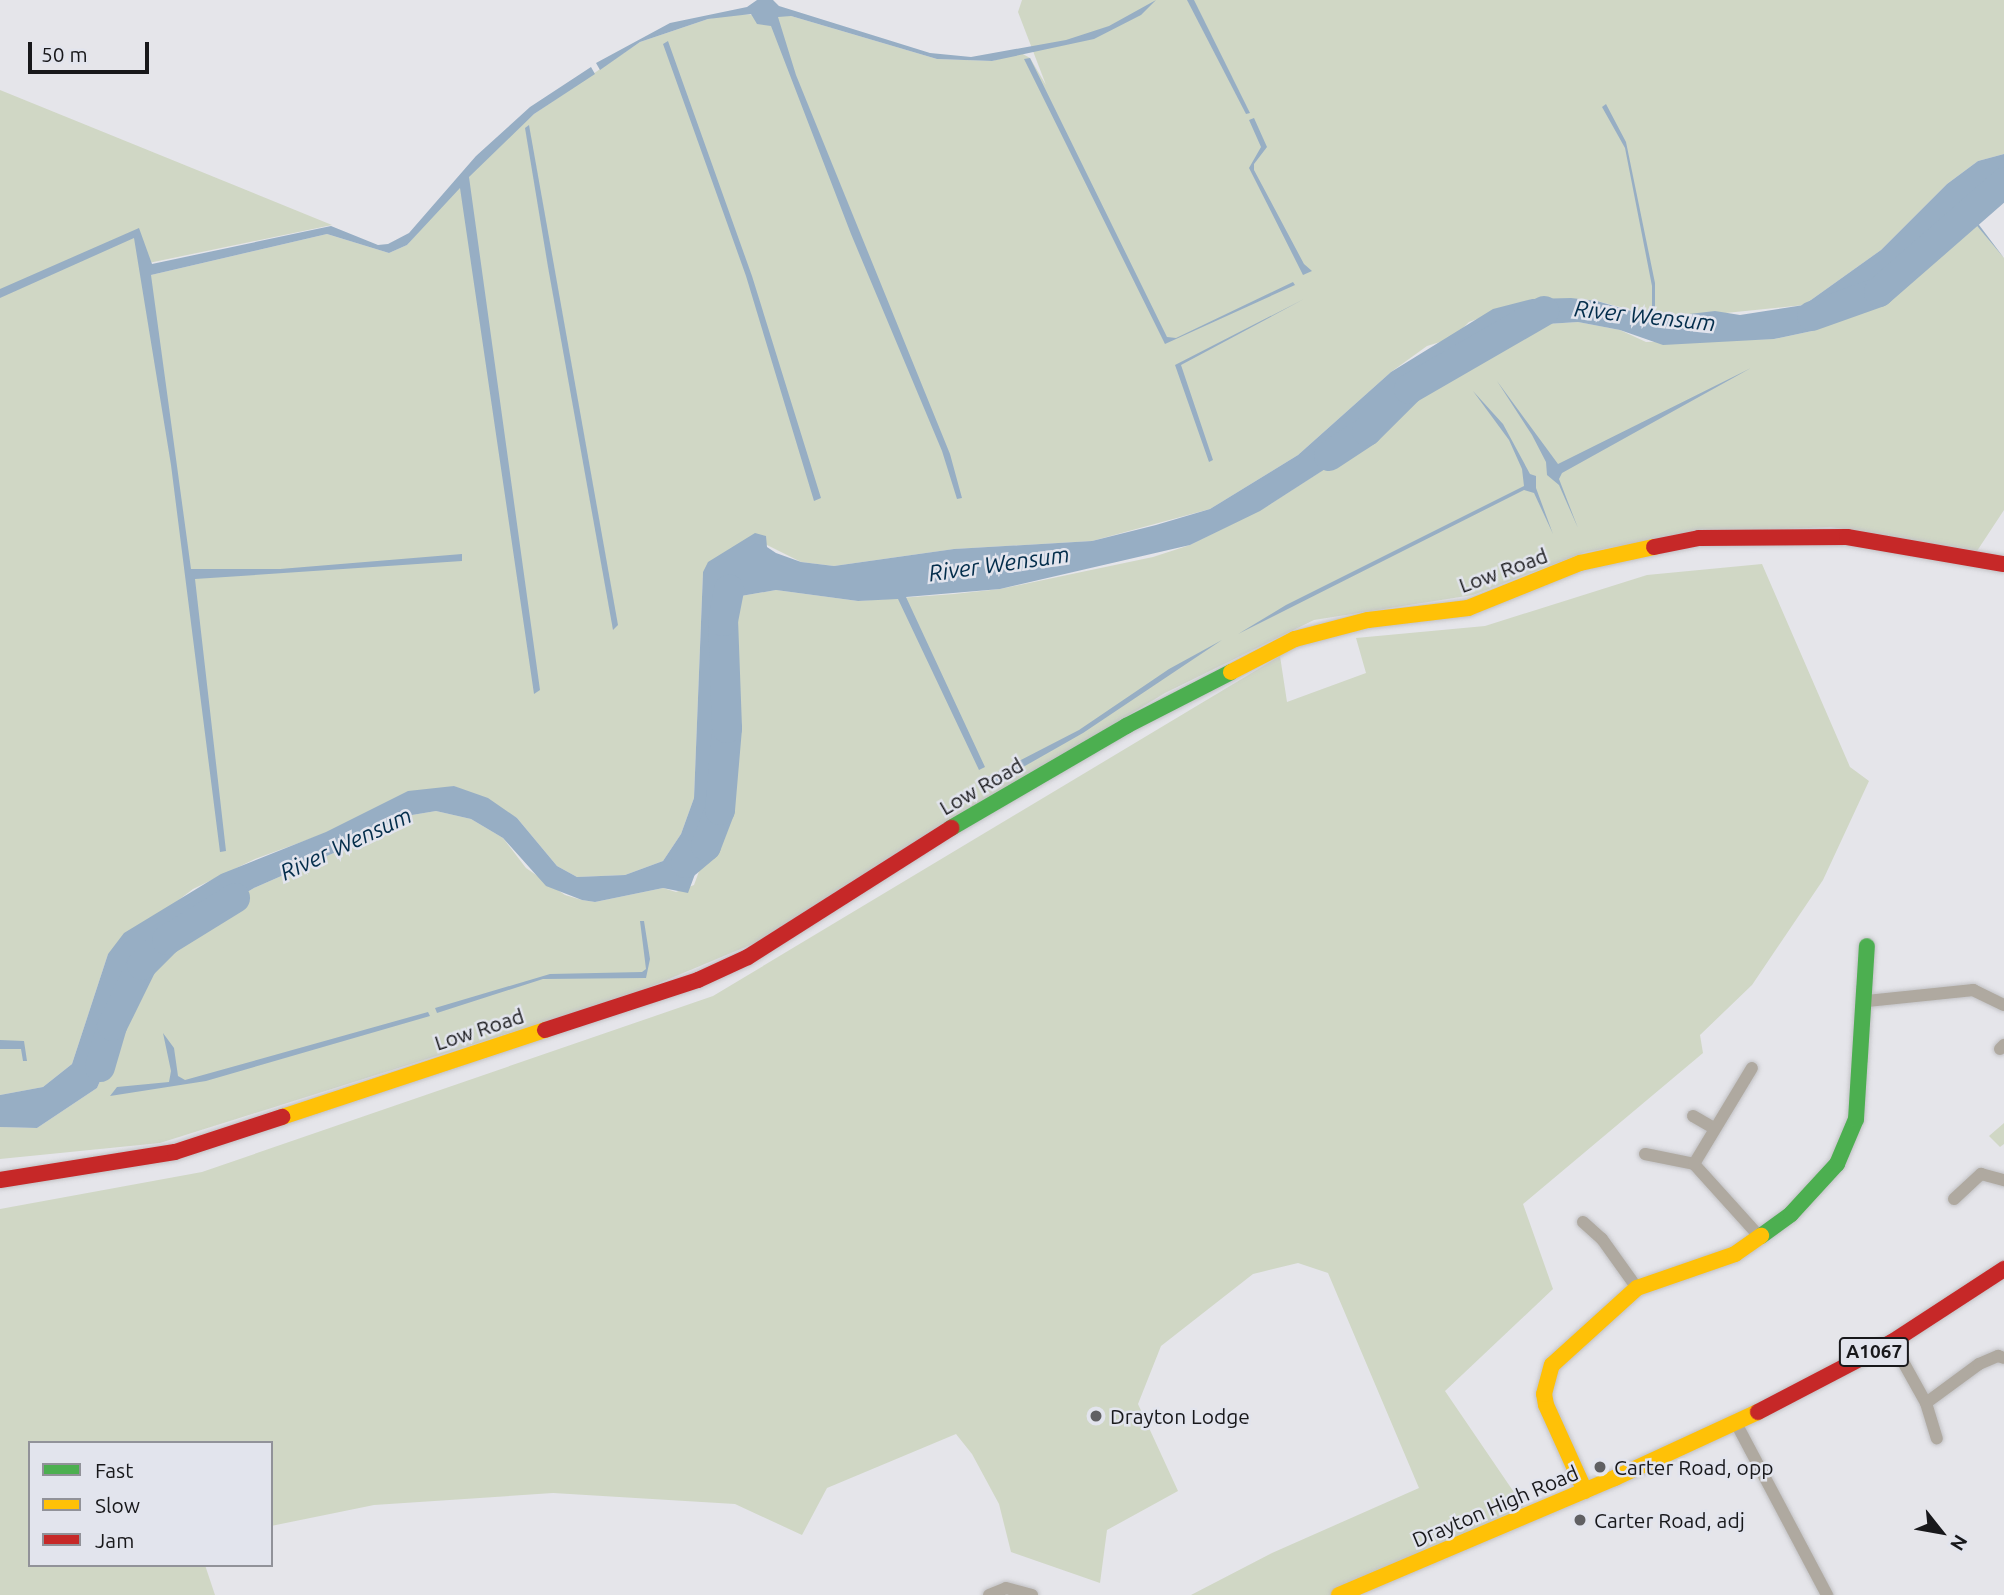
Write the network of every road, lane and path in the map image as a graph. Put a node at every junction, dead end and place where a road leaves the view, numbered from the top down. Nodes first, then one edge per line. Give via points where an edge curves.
1 (2004, 564) edge
2 (1867, 946) dead end
3 (1867, 1001) junction
4 (2004, 1005) edge
5 (1752, 1068) dead end
6 (1693, 1116) dead end
7 (1714, 1128) junction
8 (1646, 1154) dead end
9 (1694, 1164) junction
10 (0, 1180) edge
11 (2004, 1180) edge
12 (1954, 1199) dead end
13 (1583, 1222) dead end
14 (1760, 1237) junction
15 (2004, 1269) edge
16 (1637, 1288) junction
17 (1892, 1342) junction
18 (2004, 1358) edge
19 (1926, 1403) junction
20 (1736, 1423) junction
21 (1937, 1438) dead end
22 (1585, 1491) junction
23 (989, 1595) edge
24 (1032, 1595) edge
25 (1339, 1595) edge
26 (1827, 1595) edge

1 - 10 street, Low Road via 1847,537 1699,538 1580,563 1468,608 1368,620 1295,639 1125,726 953,826 748,957 698,980 176,1152
2 - 3 street
3 - 4 street via 1973,990
3 - 14 street via 1856,1119 1845,1148 1828,1176 1791,1214
5 - 7 street
6 - 7 street
7 - 9 street
8 - 9 street
9 - 14 street
11 - 12 street via 1981,1174
13 - 16 street via 1602,1239
14 - 16 street via 1735,1254
15 - 17 street, Drayton High Road / A1067
16 - 22 street via 1552,1365 1545,1383 1546,1405
17 - 19 street
17 - 20 street, Drayton High Road / A1067
18 - 19 street via 1979,1364
19 - 21 street
20 - 22 street, Drayton High Road / A1067
20 - 26 street
22 - 25 street, Drayton High Road / A1067
23 - 24 street via 1006,1588

